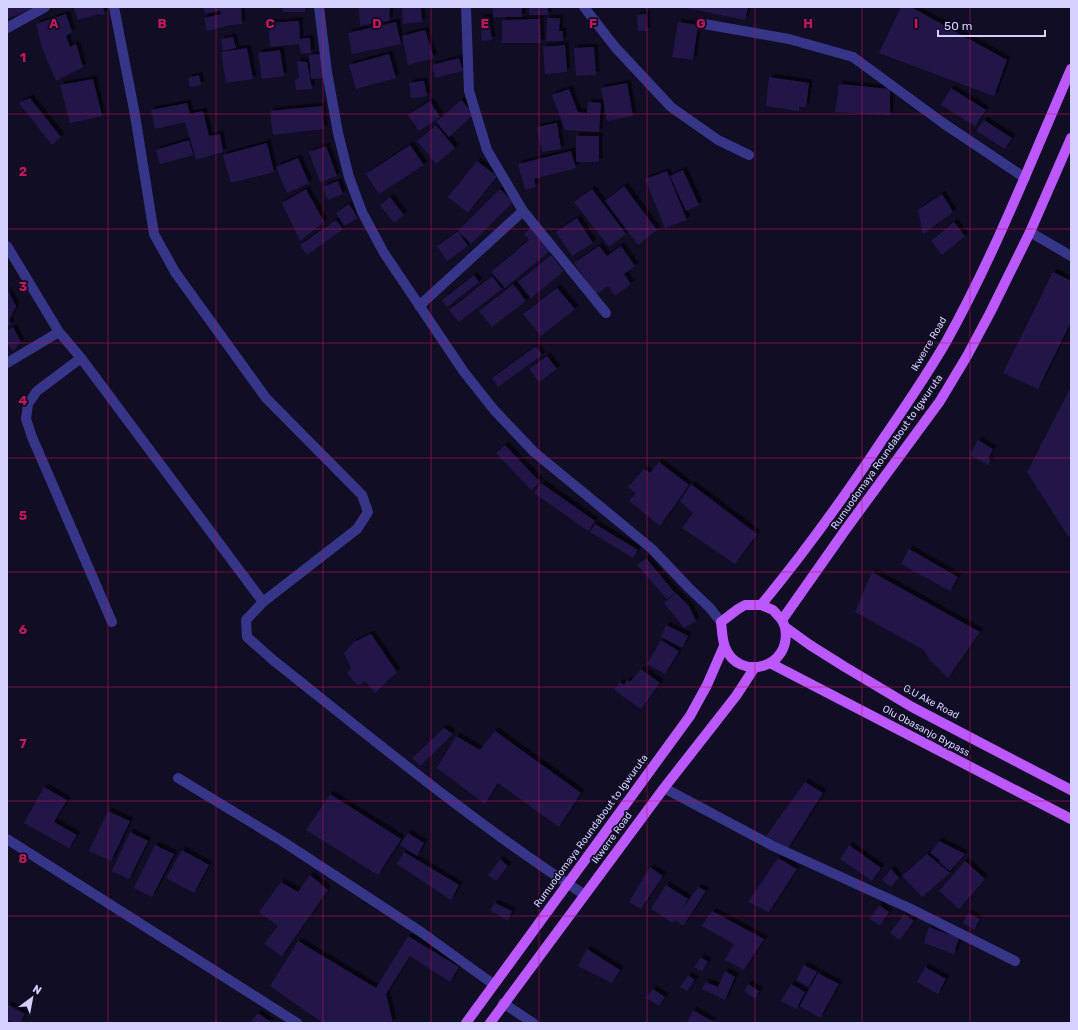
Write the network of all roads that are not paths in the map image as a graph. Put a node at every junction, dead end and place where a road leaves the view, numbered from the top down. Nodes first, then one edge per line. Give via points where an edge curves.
1 (45, 7) edge
2 (114, 7) edge
3 (319, 7) edge
4 (466, 7) edge
5 (584, 7) edge
6 (704, 24) dead end
7 (7, 28) edge
8 (1071, 69) edge
9 (1071, 138) edge
10 (749, 155) dead end
11 (1025, 178) junction
12 (523, 211) junction
13 (1030, 232) junction
14 (7, 246) edge
15 (1071, 256) edge
16 (419, 306) junction
17 (606, 313) dead end
18 (59, 332) junction
19 (81, 358) junction
20 (7, 363) edge
21 (263, 602) junction
22 (761, 605) junction
23 (112, 622) dead end
24 (721, 622) junction
25 (783, 623) junction
26 (724, 646) junction
27 (770, 663) junction
28 (755, 667) junction
29 (178, 778) dead end
30 (664, 788) junction
31 (1071, 790) edge
32 (1071, 819) edge
33 (7, 839) edge
34 (568, 884) junction
35 (585, 894) junction
36 (1015, 961) dead end
37 (493, 984) junction
38 (503, 1003) junction
39 (297, 1023) edge
40 (466, 1023) edge
41 (490, 1023) edge
42 (533, 1023) edge

1 - 7 street
2 - 21 street via 154,234 175,272 266,398 362,495 368,512 357,529
3 - 16 street via 327,72 349,177 362,212 384,253
4 - 12 street via 469,91 487,150
5 - 10 street via 614,47 672,107 718,140
6 - 11 street via 790,39 853,57
8 - 11 main road, Ikwerre Road
9 - 13 main road, Rumuodomaya Roundabout to Igwuruta
11 - 22 main road, Ikwerre Road via 960,317 935,360 850,488
12 - 16 street
12 - 17 street
13 - 15 street
13 - 25 main road, Rumuodomaya Roundabout to Igwuruta via 990,313 940,401 846,529
14 - 18 street
16 - 24 street via 464,372 510,426 546,462 652,549
18 - 19 street
18 - 20 street
19 - 21 street
19 - 23 street via 37,391 28,404 26,419
21 - 34 street via 246,620 247,637 443,796
22 - 24 main road via 745,606
22 - 25 main road via 773,610
24 - 26 main road
25 - 27 main road via 786,641 781,654
25 - 31 main road, G.U Ake Road via 816,649 912,707
26 - 28 main road via 736,662
26 - 34 main road, Rumuodomaya Roundabout to Igwuruta via 690,716
27 - 28 main road
27 - 32 main road, Olu Obasanjo Bypass
28 - 30 main road, Ikwerre Road via 736,696
29 - 37 street via 282,841 421,932
30 - 35 main road, Ikwerre Road
30 - 36 street via 773,846 909,908
33 - 39 street
34 - 35 street
34 - 37 main road, Rumuodomaya Roundabout to Igwuruta
35 - 38 main road, Ikwerre Road
37 - 40 main road, Rumuodomaya Roundabout to Igwuruta
38 - 41 main road, Ikwerre Road
38 - 42 street

